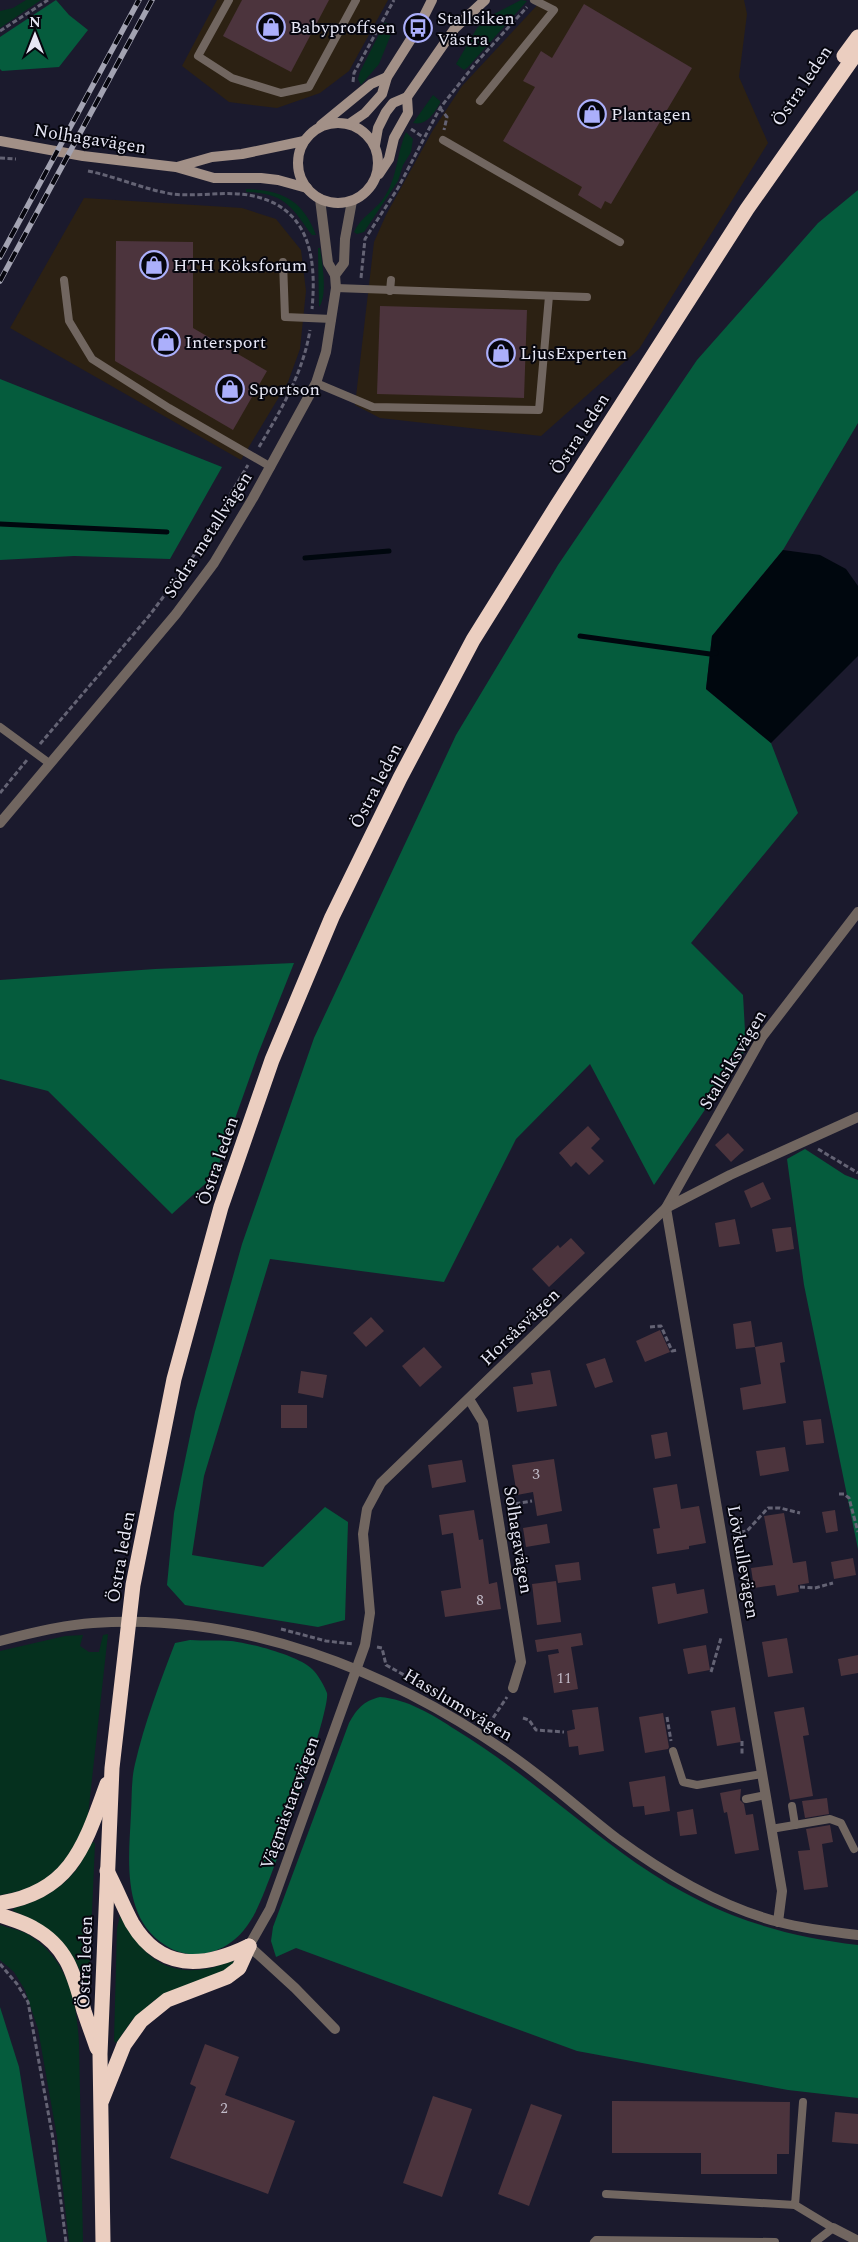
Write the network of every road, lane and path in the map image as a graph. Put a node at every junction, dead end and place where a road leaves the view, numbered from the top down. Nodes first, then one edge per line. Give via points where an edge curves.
1 (48, 0) edge
2 (229, 0) edge
3 (356, 0) edge
4 (394, 0) edge
5 (432, 0) edge
6 (485, 0) edge
7 (533, 0) edge
8 (0, 31) edge
9 (858, 37) edge
10 (858, 51) edge
11 (386, 77) junction
12 (354, 86) dead end
13 (407, 97) junction
14 (480, 101) dead end
15 (440, 108) junction
16 (349, 124) junction
17 (410, 128) dead end
18 (316, 129) junction
19 (423, 137) junction
20 (443, 140) joint
21 (0, 141) edge
22 (304, 141) junction
23 (375, 145) junction
24 (0, 158) edge
25 (23, 160) dead end
26 (176, 167) junction
27 (82, 170) dead end
28 (376, 178) junction
29 (307, 188) junction
30 (320, 199) junction
31 (352, 201) junction
32 (747, 209) junction
33 (620, 242) dead end
34 (283, 262) dead end
35 (336, 275) junction
36 (64, 280) dead end
37 (392, 280) dead end
38 (336, 288) junction
39 (360, 289) junction
40 (390, 290) junction
41 (549, 296) junction
42 (587, 297) dead end
43 (312, 318) junction
44 (332, 318) junction
45 (316, 382) junction
46 (254, 456) junction
47 (271, 467) junction
48 (0, 726) edge
49 (34, 752) junction
50 (49, 763) junction
51 (0, 793) edge
52 (0, 823) edge
53 (858, 912) edge
54 (858, 1117) edge
55 (808, 1140) junction
56 (858, 1173) edge
57 (666, 1208) junction
58 (650, 1327) dead end
59 (691, 1348) junction
60 (469, 1399) junction
61 (839, 1494) dead end
62 (532, 1502) dead end
63 (496, 1507) junction
64 (800, 1513) dead end
65 (858, 1532) edge
66 (722, 1535) junction
67 (833, 1583) dead end
68 (800, 1586) dead end
69 (721, 1638) dead end
70 (0, 1641) edge
71 (378, 1647) dead end
72 (356, 1668) junction
73 (711, 1672) dead end
74 (413, 1680) dead end
75 (513, 1688) joint
76 (667, 1717) dead end
77 (523, 1718) dead end
78 (481, 1719) dead end
79 (489, 1724) junction
80 (496, 1730) dead end
81 (564, 1732) dead end
82 (673, 1750) joint
83 (112, 1768) junction
84 (762, 1774) junction
85 (766, 1795) junction
86 (746, 1799) dead end
87 (792, 1806) dead end
88 (795, 1825) junction
89 (771, 1829) junction
90 (854, 1849) dead end
91 (106, 1869) junction
92 (0, 1903) edge
93 (0, 1915) edge
94 (778, 1922) junction
95 (858, 1935) edge
96 (249, 1946) junction
97 (0, 1964) edge
98 (335, 2029) dead end
99 (100, 2054) junction
100 (803, 2102) dead end
101 (100, 2106) junction
102 (606, 2194) dead end
103 (795, 2206) junction
104 (833, 2228) junction
105 (858, 2241) edge
106 (66, 2242) edge
107 (103, 2242) edge
108 (594, 2242) edge
109 (775, 2242) edge
110 (815, 2242) edge

1 - 8 path
2 - 3 lane via 198,56 232,78 281,93 309,87
4 - 12 path via 354,73
5 - 11 street
6 - 13 street via 455,28
7 - 14 lane via 554,10
7 - 15 path
9 - 32 highway, Östra leden via 775,159
10 - 32 highway, Östra leden
11 - 16 street via 382,94 365,113
11 - 18 street via 371,84
13 - 23 street via 393,103 386,112 378,128
13 - 28 street via 408,113
15 - 19 path
15 - 20 path via 447,117
16 - 18 street via 327,124
16 - 23 street via 368,136
17 - 19 path
18 - 22 street
19 - 39 path via 398,188 365,239
20 - 33 lane
21 - 26 street, Nolhagavägen via 83,156
22 - 26 street, Nolhagavägen via 212,157
22 - 29 street via 298,165 300,177
23 - 28 street via 378,156
24 - 25 path
26 - 29 street, Nolhagavägen via 214,178 261,178
27 - 43 path via 173,194 247,195 272,201 291,214 308,241 313,265
28 - 31 street via 370,188
29 - 30 street
30 - 31 street via 330,203
30 - 35 street, Södra metallvägen via 328,263
31 - 35 street, Södra metallvägen via 344,263
32 - 83 highway, Östra leden via 473,640 332,917 272,1060 221,1207 174,1379 133,1585
34 - 43 lane via 285,317
35 - 38 street, Södra metallvägen
36 - 46 lane via 69,321 92,359
37 - 40 lane
38 - 39 lane
38 - 44 street, Södra metallvägen
39 - 40 lane
40 - 41 lane
41 - 42 lane
41 - 45 lane via 539,410 373,407
43 - 44 lane
43 - 46 path via 298,374
44 - 45 street, Södra metallvägen
45 - 47 street, Södra metallvägen
46 - 47 lane
46 - 49 path via 191,560 149,616
47 - 50 street, Södra metallvägen via 214,563 176,614
48 - 49 lane
49 - 50 lane
49 - 51 path
50 - 52 street, Södra metallvägen
53 - 57 street, Stallsiksvägen via 762,1037
54 - 55 street, Horsåsvägen
55 - 56 path via 826,1155
55 - 57 street, Horsåsvägen
57 - 59 street, Lövkullevägen
57 - 60 street, Horsåsvägen
58 - 59 path via 661,1326 672,1351
59 - 66 street, Lövkullevägen
60 - 63 street, Solhagavägen via 483,1422
60 - 72 street, Horsåsvägen via 381,1483 367,1509 363,1534 370,1613
61 - 65 path via 849,1498
62 - 63 path
63 - 75 street, Solhagavägen via 522,1662
64 - 66 path via 768,1508 747,1531
66 - 84 street, Lövkullevägen
67 - 68 path via 815,1588
69 - 73 path
70 - 72 street, Hasslumsvägen via 92,1623 174,1624 273,1640
71 - 74 path via 382,1648 386,1665
72 - 94 street, Hasslumsvägen via 397,1687 509,1754 652,1863 733,1907
72 - 96 street, Vägmästarevägen via 270,1909
75 - 79 path
76 - 82 path
77 - 81 path via 529,1720 536,1730
78 - 79 path
79 - 80 path
82 - 84 lane via 683,1782 696,1785
83 - 91 highway, Östra leden
83 - 92 highway via 76,1858 56,1881 38,1893
84 - 85 street, Lövkullevägen
85 - 86 lane
85 - 89 street, Lövkullevägen
87 - 88 lane
88 - 89 lane
88 - 90 lane via 830,1819 841,1823
89 - 94 street, Lövkullevägen via 782,1891
91 - 96 highway via 132,1922 160,1953 193,1963 212,1961
91 - 99 highway, Östra leden
93 - 99 highway via 31,1926 64,1955 78,1985
94 - 95 street, Hasslumsvägen
96 - 98 street
96 - 101 highway via 239,1968 227,1977 167,2000 141,2021 124,2045
97 - 106 path via 28,2002 53,2139
99 - 101 highway, Östra leden
100 - 103 lane
101 - 107 highway, Östra leden
102 - 103 lane
103 - 104 lane
104 - 105 street
104 - 110 lane
108 - 109 lane

